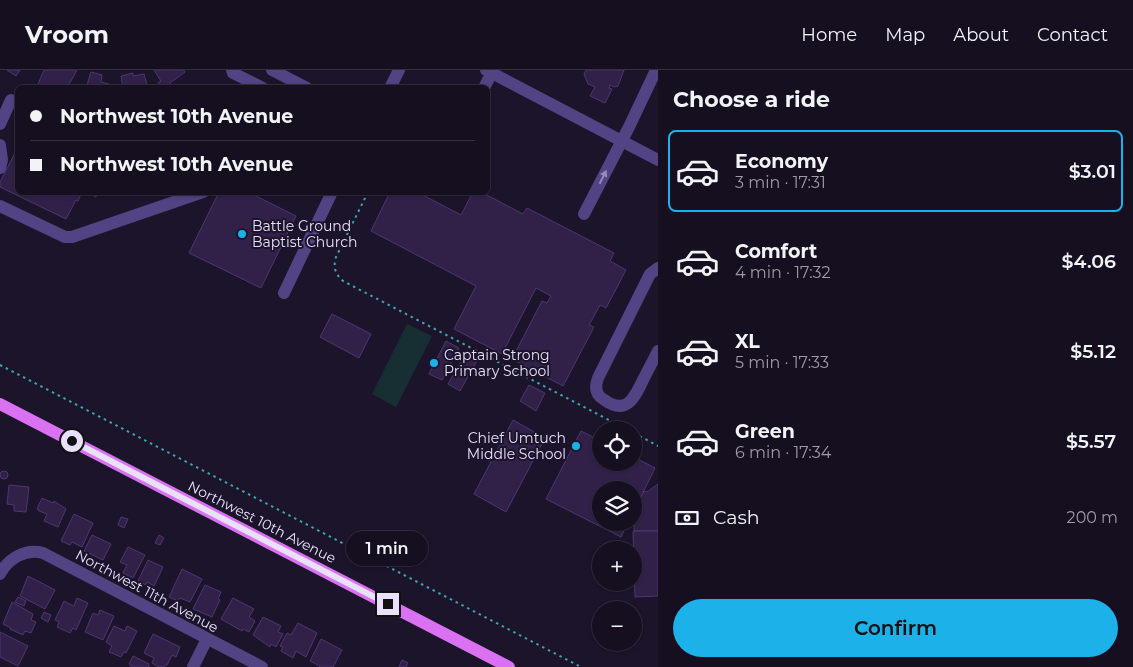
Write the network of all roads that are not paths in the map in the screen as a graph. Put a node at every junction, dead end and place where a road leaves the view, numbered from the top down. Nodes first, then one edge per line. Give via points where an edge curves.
1 (232, 70) edge
2 (272, 70) edge
3 (399, 70) edge
4 (656, 70) edge
5 (490, 71) edge
6 (258, 85) edge
7 (300, 85) edge
8 (392, 85) edge
9 (485, 85) edge
10 (11, 100) dead end
11 (0, 124) edge
12 (622, 141) junction
13 (0, 145) edge
14 (658, 160) edge
15 (0, 168) edge
16 (174, 195) edge
17 (195, 195) edge
18 (331, 195) edge
19 (170, 204) junction
20 (0, 206) edge
21 (584, 214) dead end
22 (658, 268) edge
23 (284, 293) dead end
24 (658, 351) edge
25 (0, 404) edge
26 (0, 574) edge
27 (207, 639) junction
28 (193, 667) edge
29 (262, 667) edge
30 (509, 667) edge

1 - 6 street
2 - 7 street
3 - 8 street
4 - 12 street
5 - 9 street
5 - 12 street
10 - 11 street
12 - 14 street
21 -> 12 street
13 - 15 street
16 - 19 street
17 - 19 street
18 - 23 street
19 - 20 street via 72,237 65,237
22 - 24 street via 650,274 598,378 597,392 601,398 621,406 633,400
25 - 30 main road, Northwest 10th Avenue
26 - 27 street, Northwest 11th Avenue via 6,564 17,556 33,551 43,553
27 - 28 street
27 - 29 street, Northwest 11th Avenue

